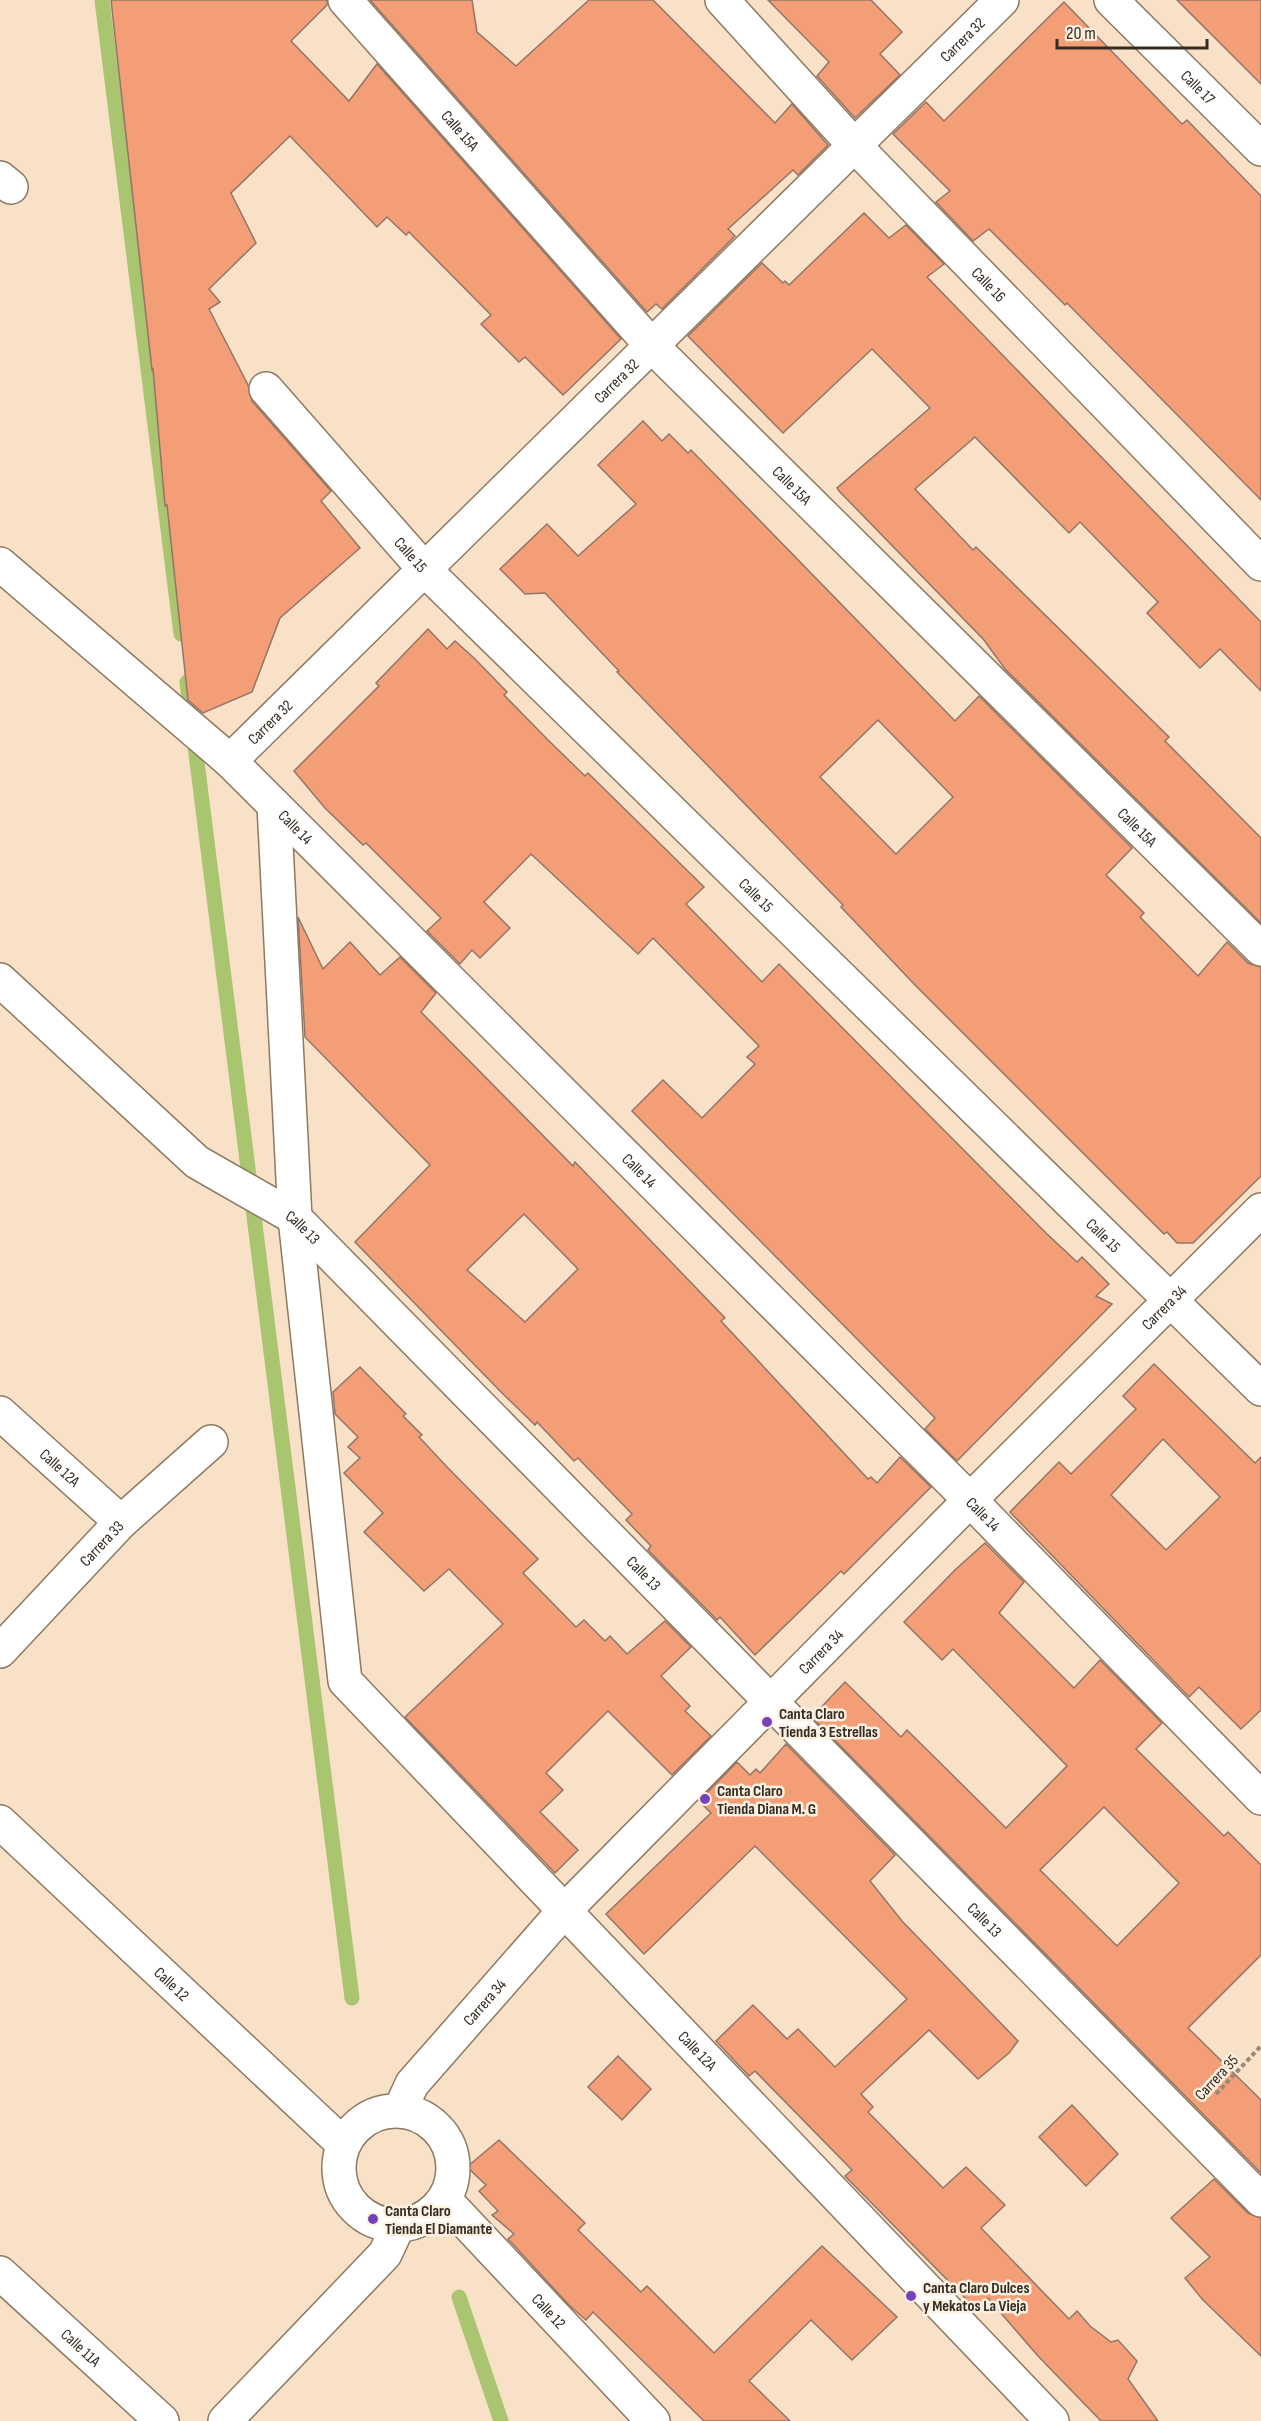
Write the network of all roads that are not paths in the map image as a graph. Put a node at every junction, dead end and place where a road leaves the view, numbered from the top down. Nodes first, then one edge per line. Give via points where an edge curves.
1 (345, 0) edge
2 (722, 0) edge
3 (1002, 0) edge
4 (1111, 0) edge
5 (854, 145) junction
6 (1261, 149) edge
7 (652, 346) junction
8 (266, 389) dead end
9 (0, 564) edge
10 (1261, 564) edge
11 (425, 570) junction
12 (220, 753) junction
13 (273, 805) junction
14 (1261, 950) edge
15 (0, 980) edge
16 (1261, 1210) edge
17 (285, 1212) junction
18 (1171, 1301) junction
19 (1261, 1389) edge
20 (0, 1413) edge
21 (211, 1442) dead end
22 (970, 1500) junction
23 (121, 1522) junction
24 (0, 1650) edge
25 (770, 1703) junction
26 (1261, 1798) edge
27 (0, 1822) edge
28 (563, 1912) junction
29 (400, 2110) junction
30 (343, 2144) junction
31 (445, 2200) junction
32 (1261, 2200) edge
33 (398, 2226) junction
34 (0, 2273) edge
35 (162, 2421) edge
36 (225, 2421) edge
37 (653, 2421) edge
38 (1052, 2421) edge

1 - 7 street, Calle 15A
2 - 5 street, Calle 16
3 - 5 street, Carrera 32
4 - 6 street, Calle 17
5 - 7 street, Carrera 32
5 - 10 street, Calle 16
7 - 11 street, Carrera 32
7 - 14 street, Calle 15A
8 - 11 street, Calle 15
9 - 12 street, Calle 14
11 - 12 street, Carrera 32
11 - 18 street, Calle 15
12 - 13 street, Calle 14
13 - 17 street
13 - 22 street, Calle 14
15 - 17 street, Calle 13 via 197,1162
16 - 18 street, Carrera 34
17 - 25 street, Calle 13
17 - 28 street, Calle 12A via 345,1681
18 - 19 street, Calle 15
18 - 22 street, Carrera 34
20 - 23 street, Calle 12A
21 - 23 street, Carrera 33
22 - 25 street, Carrera 34
22 - 26 street, Calle 14
23 - 24 street, Carrera 33
25 - 28 street, Carrera 34
25 - 32 street, Calle 13
27 - 30 street, Calle 12
28 - 29 street, Carrera 34 via 412,2084
28 - 38 street, Calle 12A
29 - 30 street via 365,2118
29 - 31 street via 428,2120 448,2142 454,2172
30 - 33 street via 338,2173 348,2200 370,2220
31 - 33 street via 422,2220
31 - 37 street, Calle 12
33 - 36 street via 385,2254
34 - 35 street, Calle 11A

